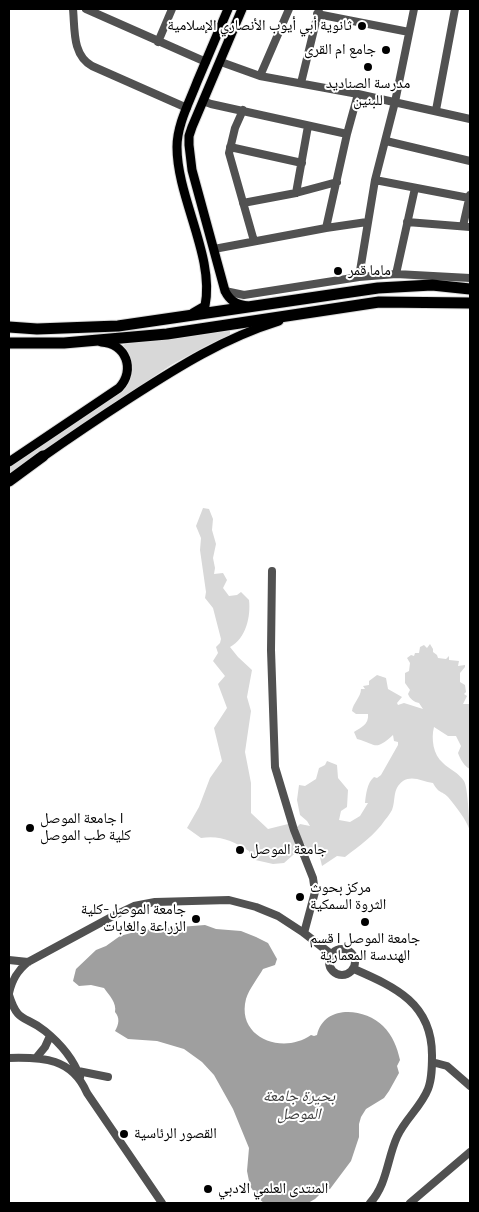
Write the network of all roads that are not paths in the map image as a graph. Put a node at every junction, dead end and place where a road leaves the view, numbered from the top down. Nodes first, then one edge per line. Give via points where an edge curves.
1 (73, 9) edge
2 (86, 9) edge
3 (172, 9) edge
4 (228, 9) edge
5 (242, 9) edge
6 (289, 9) edge
7 (414, 9) edge
8 (455, 9) edge
9 (318, 11) edge
10 (409, 32) junction
11 (158, 42) junction
12 (206, 62) junction
13 (221, 62) junction
14 (260, 76) junction
15 (301, 83) junction
16 (358, 94) junction
17 (203, 101) junction
18 (395, 102) junction
19 (186, 108) junction
20 (243, 110) junction
21 (436, 110) junction
22 (470, 119) edge
23 (308, 126) junction
24 (347, 134) junction
25 (386, 141) junction
26 (230, 147) junction
27 (177, 154) junction
28 (189, 154) junction
29 (470, 161) edge
30 (302, 163) junction
31 (376, 180) junction
32 (337, 182) junction
33 (415, 188) junction
34 (296, 193) junction
35 (470, 196) edge
36 (243, 204) junction
37 (367, 222) junction
38 (408, 222) junction
39 (467, 226) edge
40 (326, 228) junction
41 (254, 241) junction
42 (214, 249) junction
43 (396, 274) junction
44 (359, 277) junction
45 (470, 278) edge
46 (378, 288) junction
47 (470, 289) edge
48 (225, 291) junction
49 (275, 291) junction
50 (379, 302) junction
51 (470, 303) edge
52 (277, 304) junction
53 (252, 307) junction
54 (306, 314) junction
55 (187, 316) junction
56 (9, 327) edge
57 (88, 342) junction
58 (9, 343) edge
59 (13, 455) edge
60 (43, 456) joint
61 (9, 462) edge
62 (9, 481) edge
63 (272, 572) dead end
64 (304, 933) junction
65 (331, 954) junction
66 (9, 960) edge
67 (28, 962) junction
68 (354, 969) junction
69 (9, 994) edge
70 (50, 1036) junction
71 (9, 1058) edge
72 (36, 1058) junction
73 (432, 1062) junction
74 (80, 1076) junction
75 (108, 1077) dead end
76 (470, 1086) edge
77 (470, 1152) edge
78 (162, 1203) edge
79 (370, 1203) edge
80 (410, 1203) edge

1 - 19 street via 78,49 84,61
2 - 11 street
3 - 11 street
4 - 12 main road
5 - 13 main road
6 - 14 street
7 - 10 street
8 - 21 street
9 - 10 street
9 - 15 street
10 - 18 street
11 - 12 street
12 - 19 main road
13 - 14 street
13 - 17 main road
14 - 15 street
15 - 16 street
16 - 18 street
16 - 24 street
17 - 20 street
17 - 28 main road via 189,136
18 - 21 street
18 - 25 street
19 - 27 main road via 177,136
20 - 23 street
20 - 26 street
21 - 22 street
23 - 24 street
23 - 30 street
24 - 32 street
25 - 29 street
25 - 31 street
26 - 30 street
26 - 36 street
27 - 28 main road
27 - 55 main road via 205,267 207,296 205,306
28 - 42 main road
30 - 34 street
31 - 33 street
31 - 37 street
32 - 34 street
32 - 40 street
33 - 35 street
33 - 38 street
34 - 36 street
35 - 39 street
36 - 41 street
37 - 40 street
37 - 44 street
38 - 39 street
38 - 43 street
40 - 41 street
41 - 42 street
42 - 48 main road
43 - 44 street
43 - 45 street
44 - 49 street
46 - 47 highway via 432,285
46 - 50 highway
46 - 52 highway
48 - 49 street via 244,295
48 - 53 main road via 237,304
49 - 52 highway
50 - 51 highway
50 - 54 highway
52 - 53 highway
53 - 55 highway
54 - 57 highway
54 - 60 main road via 209,349
55 - 56 highway via 109,326
57 - 58 highway
57 - 59 main road via 106,342 121,351 128,363 124,383
59 - 61 main road
60 - 62 highway
63 - 64 street via 275,767 315,892
64 - 65 street
64 - 67 street via 278,916 229,900 155,902 134,906
65 - 68 street via 343,948 352,952 356,960
65 - 68 street via 329,962 334,973 343,975
66 - 67 street
67 - 69 street via 12,980
68 - 73 street via 400,991 413,1003 426,1024
69 - 70 street via 18,1015
70 - 72 street
70 - 74 street via 74,1060
71 - 72 street
72 - 74 street via 57,1062
73 - 76 street via 447,1066
73 - 79 street via 428,1088 396,1138 388,1171
74 - 75 street
74 - 78 street via 87,1093
77 - 80 street

